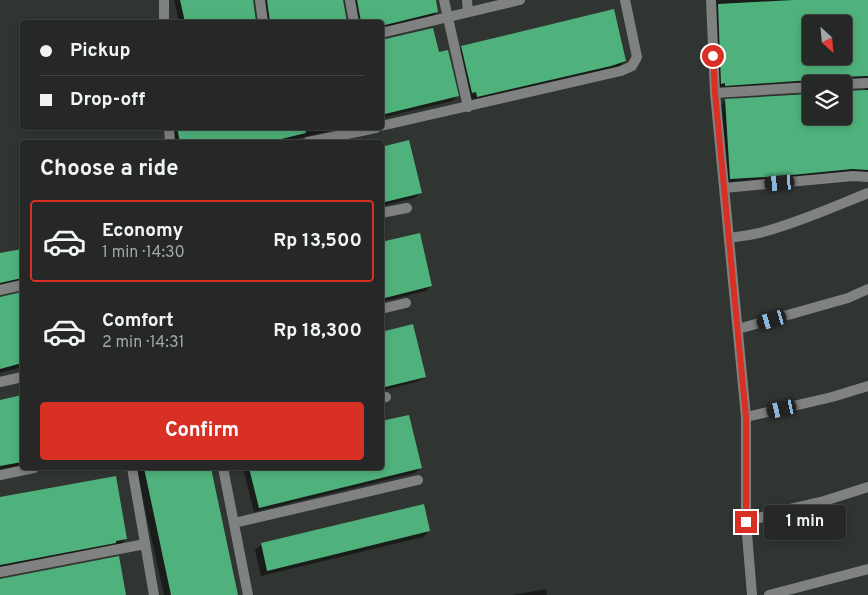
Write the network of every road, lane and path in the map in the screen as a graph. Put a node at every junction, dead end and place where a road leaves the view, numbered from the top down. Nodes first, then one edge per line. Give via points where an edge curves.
1 (164, 0) edge
2 (260, 0) edge
3 (350, 0) edge
4 (444, 0) edge
5 (467, 0) edge
6 (520, 0) edge
7 (625, 0) edge
8 (711, 0) edge
9 (468, 12) junction
10 (448, 18) junction
11 (164, 20) edge
12 (264, 20) edge
13 (354, 20) edge
14 (384, 32) edge
15 (868, 83) edge
16 (852, 84) edge
17 (802, 87) edge
18 (715, 93) junction
19 (468, 107) junction
20 (384, 125) edge
21 (366, 130) edge
22 (318, 140) edge
23 (868, 177) edge
24 (724, 188) junction
25 (868, 193) edge
26 (407, 208) dead end
27 (384, 212) edge
28 (729, 238) junction
29 (20, 285) edge
30 (868, 288) edge
31 (0, 290) edge
32 (406, 304) dead end
33 (384, 308) edge
34 (738, 329) junction
35 (20, 377) edge
36 (0, 382) edge
37 (868, 386) edge
38 (746, 418) junction
39 (24, 470) edge
40 (132, 470) edge
41 (223, 470) edge
42 (0, 475) edge
43 (418, 480) dead end
44 (868, 487) edge
45 (746, 522) junction
46 (234, 523) junction
47 (146, 544) junction
48 (868, 568) edge
49 (0, 572) edge
50 (154, 595) edge
51 (248, 595) edge
52 (752, 595) edge
53 (770, 595) edge

1 - 11 street
2 - 12 street
3 - 13 street
4 - 10 street
5 - 9 street
6 - 9 street
7 - 19 street via 637,57 632,66
8 - 18 street
9 - 10 street
10 - 14 street
10 - 19 street
15 - 16 street
17 - 18 street
18 - 24 street
19 - 20 street
21 - 22 street
23 - 24 street
24 - 28 street
25 - 28 street via 785,226
26 - 27 street
28 - 34 street
29 - 31 street
30 - 34 street via 848,298
32 - 33 street
34 - 38 street
35 - 36 street
37 - 38 street
38 - 45 street
39 - 42 street
40 - 47 street
41 - 46 street
43 - 46 street
44 - 45 street
45 - 52 street
46 - 51 street
47 - 49 street
47 - 50 street
48 - 53 street

